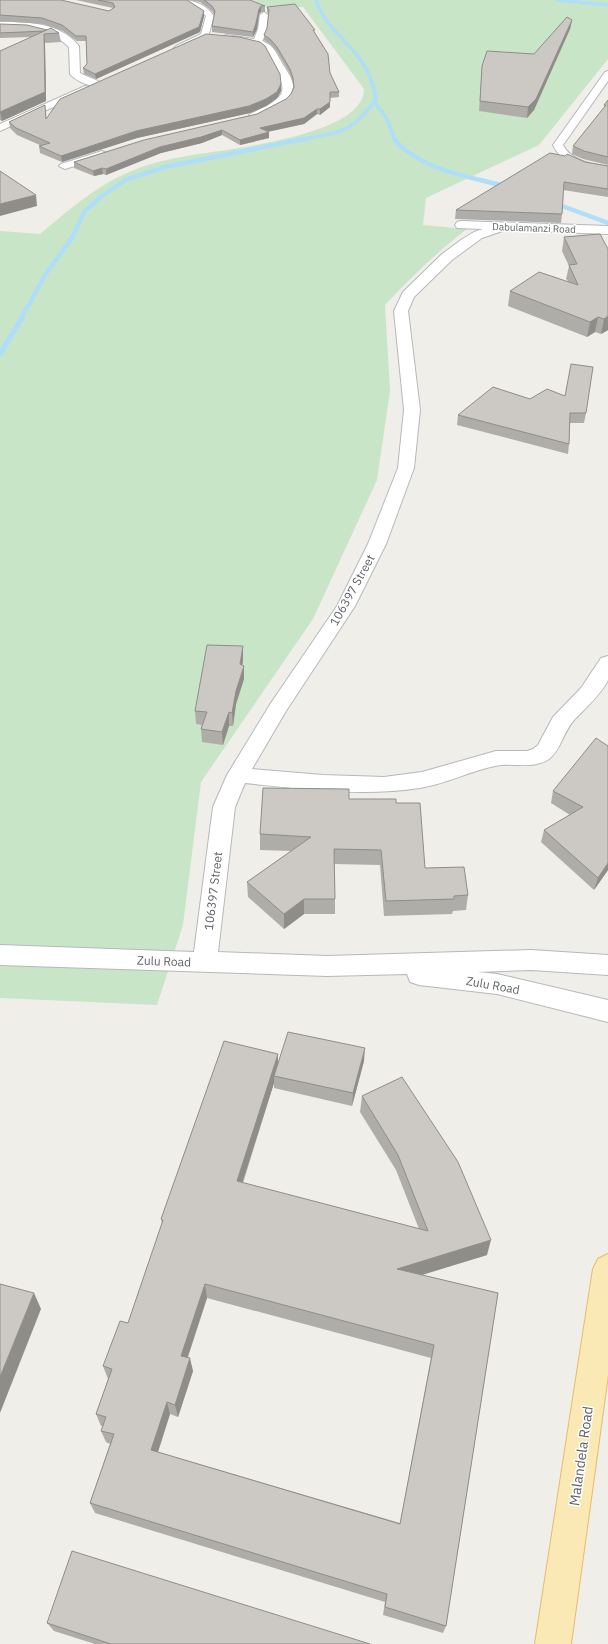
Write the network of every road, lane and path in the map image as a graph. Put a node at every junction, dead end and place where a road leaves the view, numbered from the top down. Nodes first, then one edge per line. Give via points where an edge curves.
1 (186, 0) edge
2 (264, 15) dead end
3 (0, 25) edge
4 (205, 35) junction
5 (257, 41) junction
6 (172, 51) edge
7 (608, 74) edge
8 (242, 118) edge
9 (0, 128) edge
10 (110, 151) edge
11 (65, 166) dead end
12 (608, 170) edge
13 (461, 225) dead end
14 (502, 226) junction
15 (608, 230) edge
16 (608, 662) edge
17 (238, 775) junction
18 (0, 955) edge
19 (205, 962) junction
20 (608, 965) edge
21 (328, 966) junction
22 (608, 1011) edge
23 (608, 1269) edge
24 (553, 1644) edge

1 - 4 street via 210,16
2 - 5 street via 262,34
3 - 9 street via 39,26 59,33 74,46 75,74 84,80 101,82
4 - 5 street
4 - 6 street
5 - 8 street via 270,49 289,87 279,104 262,113
7 - 12 street via 558,145 565,156 575,161
10 - 11 street
13 - 14 street, Dabulamanzi Road
14 - 15 street, Dabulamanzi Road
14 - 17 street, 106397 Street via 465,243 408,295 401,311 412,410 406,468 377,544 346,606 278,708
16 - 17 street via 588,693 560,722 546,750 540,755 527,758 496,758 422,780 384,786
17 - 19 street, 106397 Street via 224,807
18 - 19 street, Zulu Road
19 - 21 street, Zulu Road
20 - 21 street, Zulu Road via 531,960
21 - 22 street, Zulu Road via 497,984
23 - 24 main road, Malandela Road

